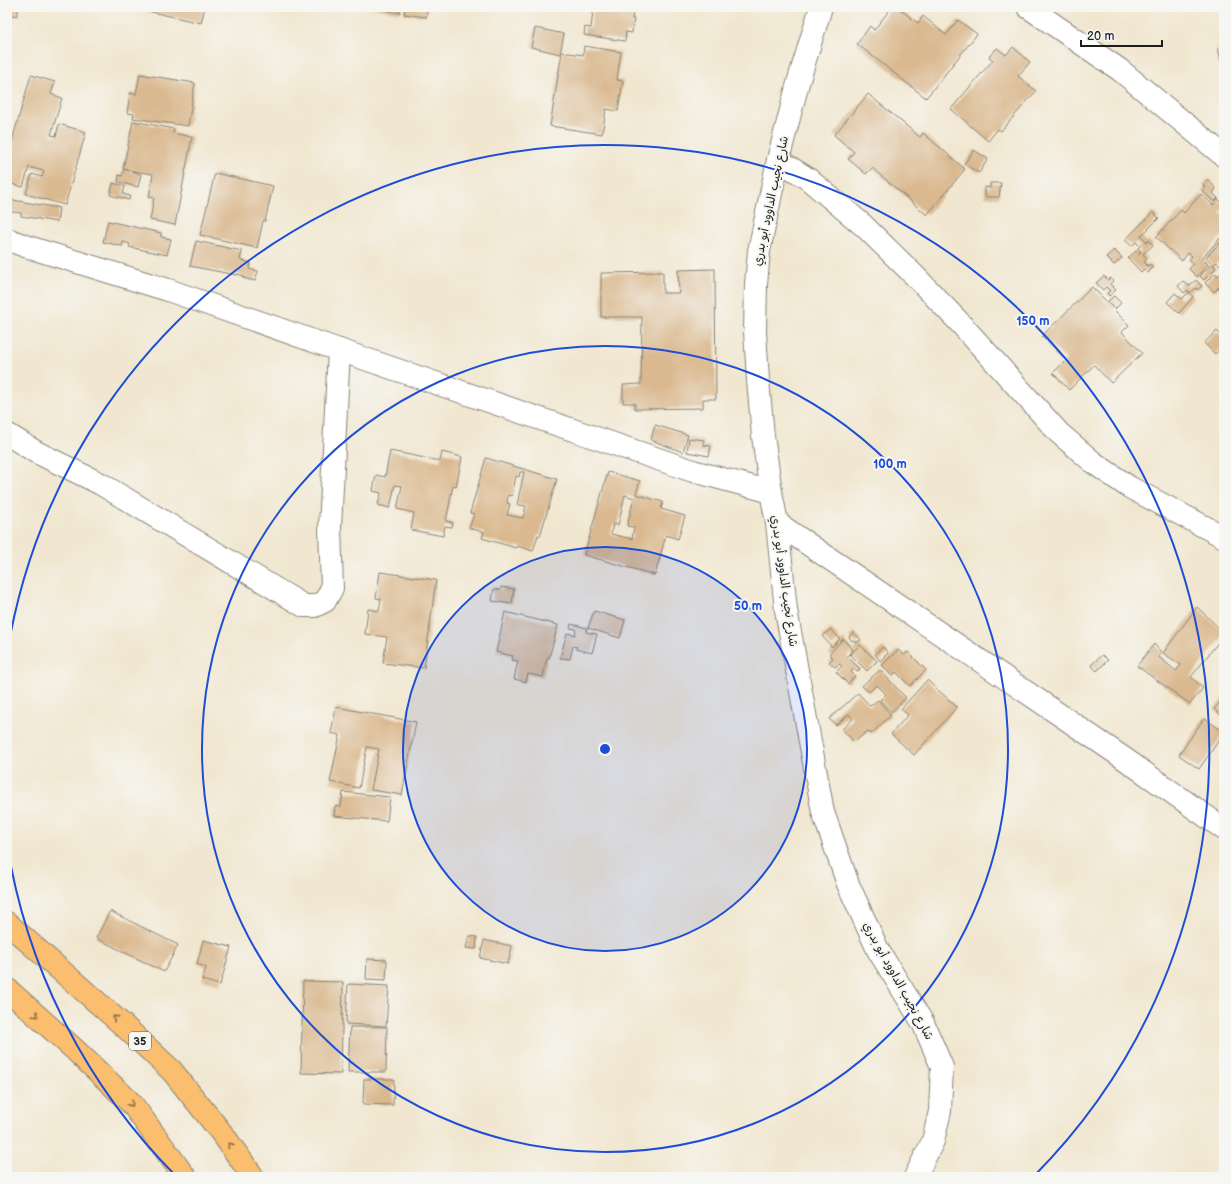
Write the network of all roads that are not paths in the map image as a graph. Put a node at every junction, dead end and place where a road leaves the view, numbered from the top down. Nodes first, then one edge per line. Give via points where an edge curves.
1 (821, 7) edge
2 (1028, 7) edge
3 (1224, 156) edge
4 (778, 160) junction
5 (7, 239) edge
6 (339, 350) junction
7 (7, 434) edge
8 (771, 492) junction
9 (777, 524) junction
10 (1224, 537) edge
11 (1224, 829) edge
12 (7, 923) edge
13 (7, 989) edge
14 (185, 1177) edge
15 (253, 1177) edge
16 (915, 1177) edge

1 - 4 street, شارع نجيب الداوود أبو بدري
2 - 3 street via 1120,70
4 - 8 street, شارع نجيب الداوود أبو بدري via 759,251 755,331 763,436
4 - 10 street via 807,178 864,226 961,324 1059,432 1094,463 1129,487
5 - 6 street via 168,290
6 - 7 street via 330,527 332,588 325,601 315,606 304,606 101,484 36,452
6 - 8 street via 693,472
8 - 9 street, شارع نجيب الداوود أبو بدري
9 - 11 street
9 - 16 street, شارع نجيب الداوود أبو بدري via 786,610 823,812 848,884 875,944 923,1023 942,1068 940,1111 933,1141
15 -> 12 highway, 35 via 224,1136 172,1072
13 -> 14 highway via 132,1104

